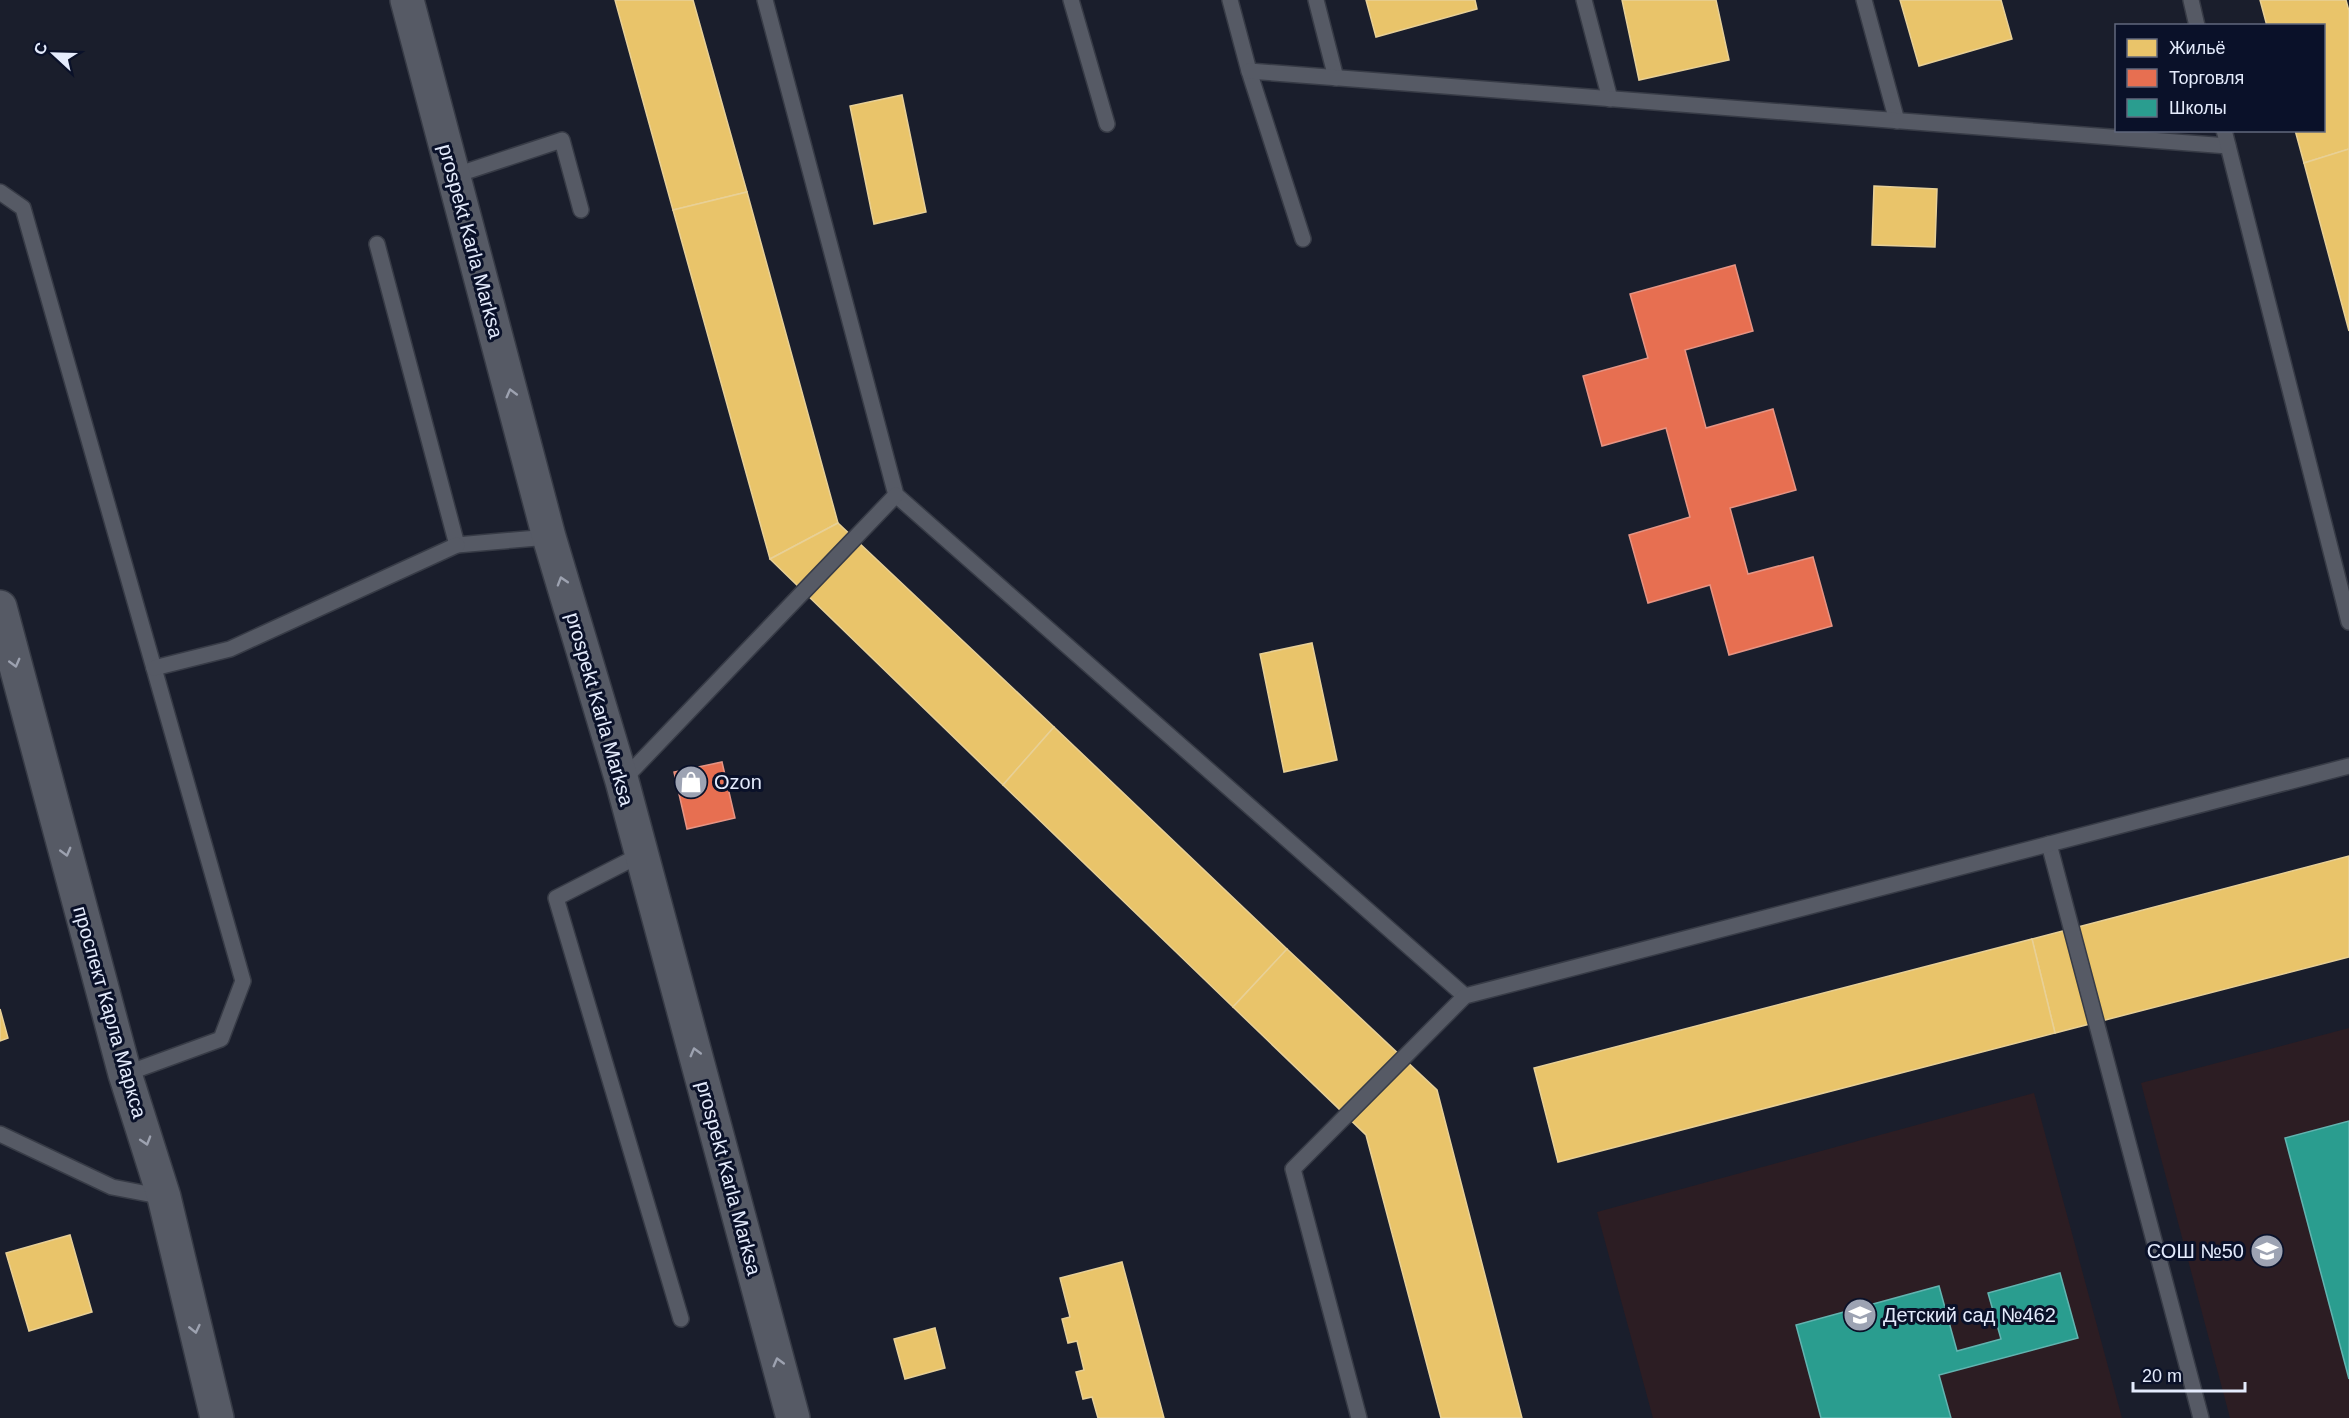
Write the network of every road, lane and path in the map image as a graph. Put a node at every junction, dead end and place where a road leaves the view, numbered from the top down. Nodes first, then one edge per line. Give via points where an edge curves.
1 (407, 0) edge
2 (765, 0) edge
3 (1071, 0) edge
4 (1230, 0) edge
5 (1316, 0) edge
6 (1584, 0) edge
7 (1864, 0) edge
8 (2191, 0) edge
9 (2197, 24) edge
10 (1249, 71) junction
11 (1336, 78) junction
12 (1610, 99) junction
13 (1897, 121) junction
14 (1107, 124) dead end
15 (2224, 132) edge
16 (2228, 146) junction
17 (453, 176) junction
18 (0, 192) edge
19 (581, 210) dead end
20 (1303, 239) dead end
21 (377, 244) dead end
22 (896, 495) junction
23 (549, 537) junction
24 (457, 545) junction
25 (0, 607) edge
26 (2349, 622) edge
27 (154, 668) junction
28 (2349, 766) edge
29 (622, 781) junction
30 (2049, 844) junction
31 (642, 854) junction
32 (1465, 996) junction
33 (125, 1074) junction
34 (0, 1134) edge
35 (164, 1197) junction
36 (681, 1319) dead end
37 (217, 1418) edge
38 (793, 1418) edge
39 (1359, 1418) edge
40 (2201, 1418) edge

1 - 17 main road, prospekt Karla Marksa
2 - 22 lane
3 - 14 lane
4 - 10 lane
5 - 11 lane
6 - 12 lane
7 - 13 lane
8 - 9 lane
10 - 11 lane
10 - 20 lane
11 - 12 lane
12 - 13 lane
13 - 16 lane
15 - 16 lane
16 - 26 lane
17 - 19 lane via 562,140
23 -> 17 main road, prospekt Karla Marksa
18 - 27 lane via 23,208
21 - 24 lane
22 - 29 lane
22 - 32 lane
23 - 24 lane
29 -> 23 main road, prospekt Karla Marksa
24 - 27 lane via 230,649
25 -> 33 main road, проспект Карла Маркса
27 - 33 lane via 243,981 221,1039
28 - 30 lane
29 - 31 main road, prospekt Karla Marksa
30 - 32 lane
30 - 40 lane
31 - 36 lane via 556,898
38 -> 31 main road, prospekt Karla Marksa
32 - 39 lane via 1293,1169
33 -> 35 main road, проспект Карла Маркса
34 - 35 lane via 112,1186
35 -> 37 main road, проспект Карла Маркса

